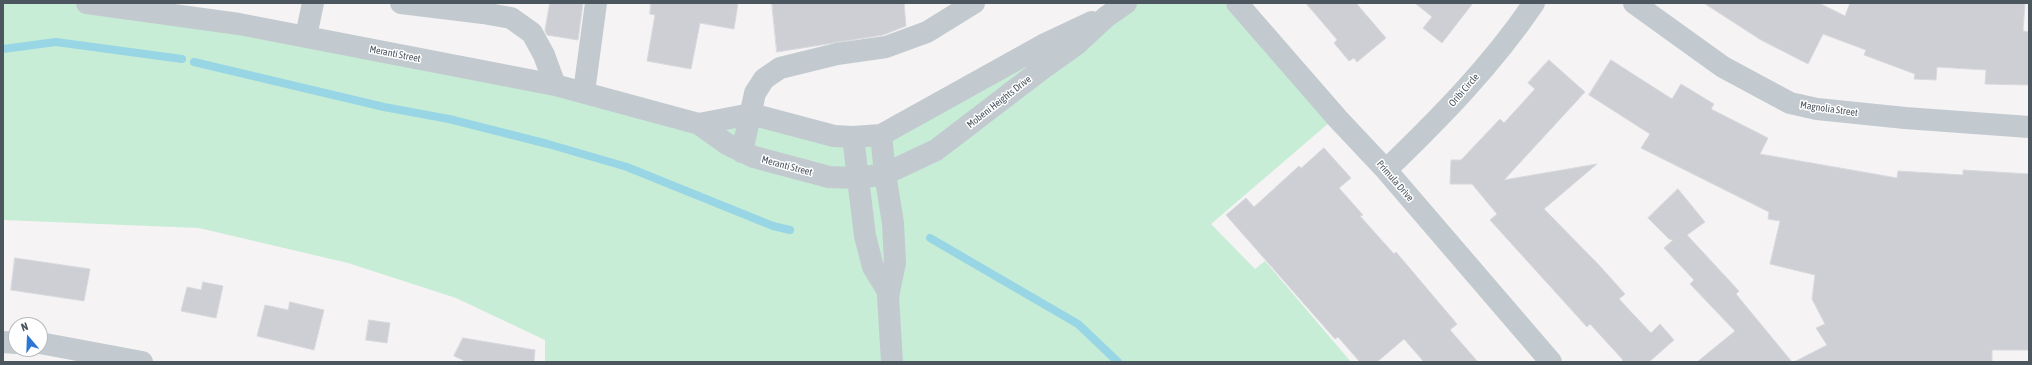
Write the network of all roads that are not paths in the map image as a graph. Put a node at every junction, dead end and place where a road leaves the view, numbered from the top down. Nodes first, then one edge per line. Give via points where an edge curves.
1 (87, 3) edge
2 (313, 3) edge
3 (401, 3) edge
4 (596, 3) edge
5 (974, 3) edge
6 (1126, 3) edge
7 (1237, 3) edge
8 (1534, 3) edge
9 (1634, 3) edge
10 (1106, 17) junction
11 (306, 36) junction
12 (555, 85) junction
13 (584, 92) junction
14 (752, 114) junction
15 (699, 124) junction
16 (2029, 127) edge
17 (881, 135) junction
18 (853, 137) junction
19 (742, 152) junction
20 (1386, 170) junction
21 (885, 174) junction
22 (858, 178) junction
23 (889, 293) junction
24 (48, 344) edge
25 (142, 362) edge
26 (892, 362) edge
27 (1551, 362) edge

1 - 11 street, Meranti Street
2 - 11 street
3 - 12 street via 483,12 511,18 532,33 544,55
4 - 13 street
5 - 14 street via 927,32 886,47 837,54 780,68 764,79 755,93
6 - 10 street, Mobeni Heights Drive
7 - 20 street, Primula Drive
8 - 20 street, Oribi Circle via 1494,56 1445,113
9 - 16 street, Magnolia Street via 1723,67 1790,103 1817,109 1905,118
10 - 17 street, Mobeni Heights Drive via 1043,45
10 - 21 street, Mobeni Heights Drive via 1077,44 936,150
11 - 12 street, Meranti Street
12 - 13 street, Meranti Street
13 - 15 street, Meranti Street
14 - 15 street, Meranti Street
14 - 18 street, Meranti Street via 834,136
14 - 19 street
15 - 19 street, Meranti Street
17 - 18 street, Mobeni Heights Drive
17 - 21 street
18 - 22 street
19 - 22 street, Meranti Street via 754,158 829,177
20 - 27 street, Primula Drive
21 - 22 street, Meranti Street
21 - 23 street via 893,223 895,263
22 - 23 street via 865,236 873,267
23 - 26 street
24 - 25 street

